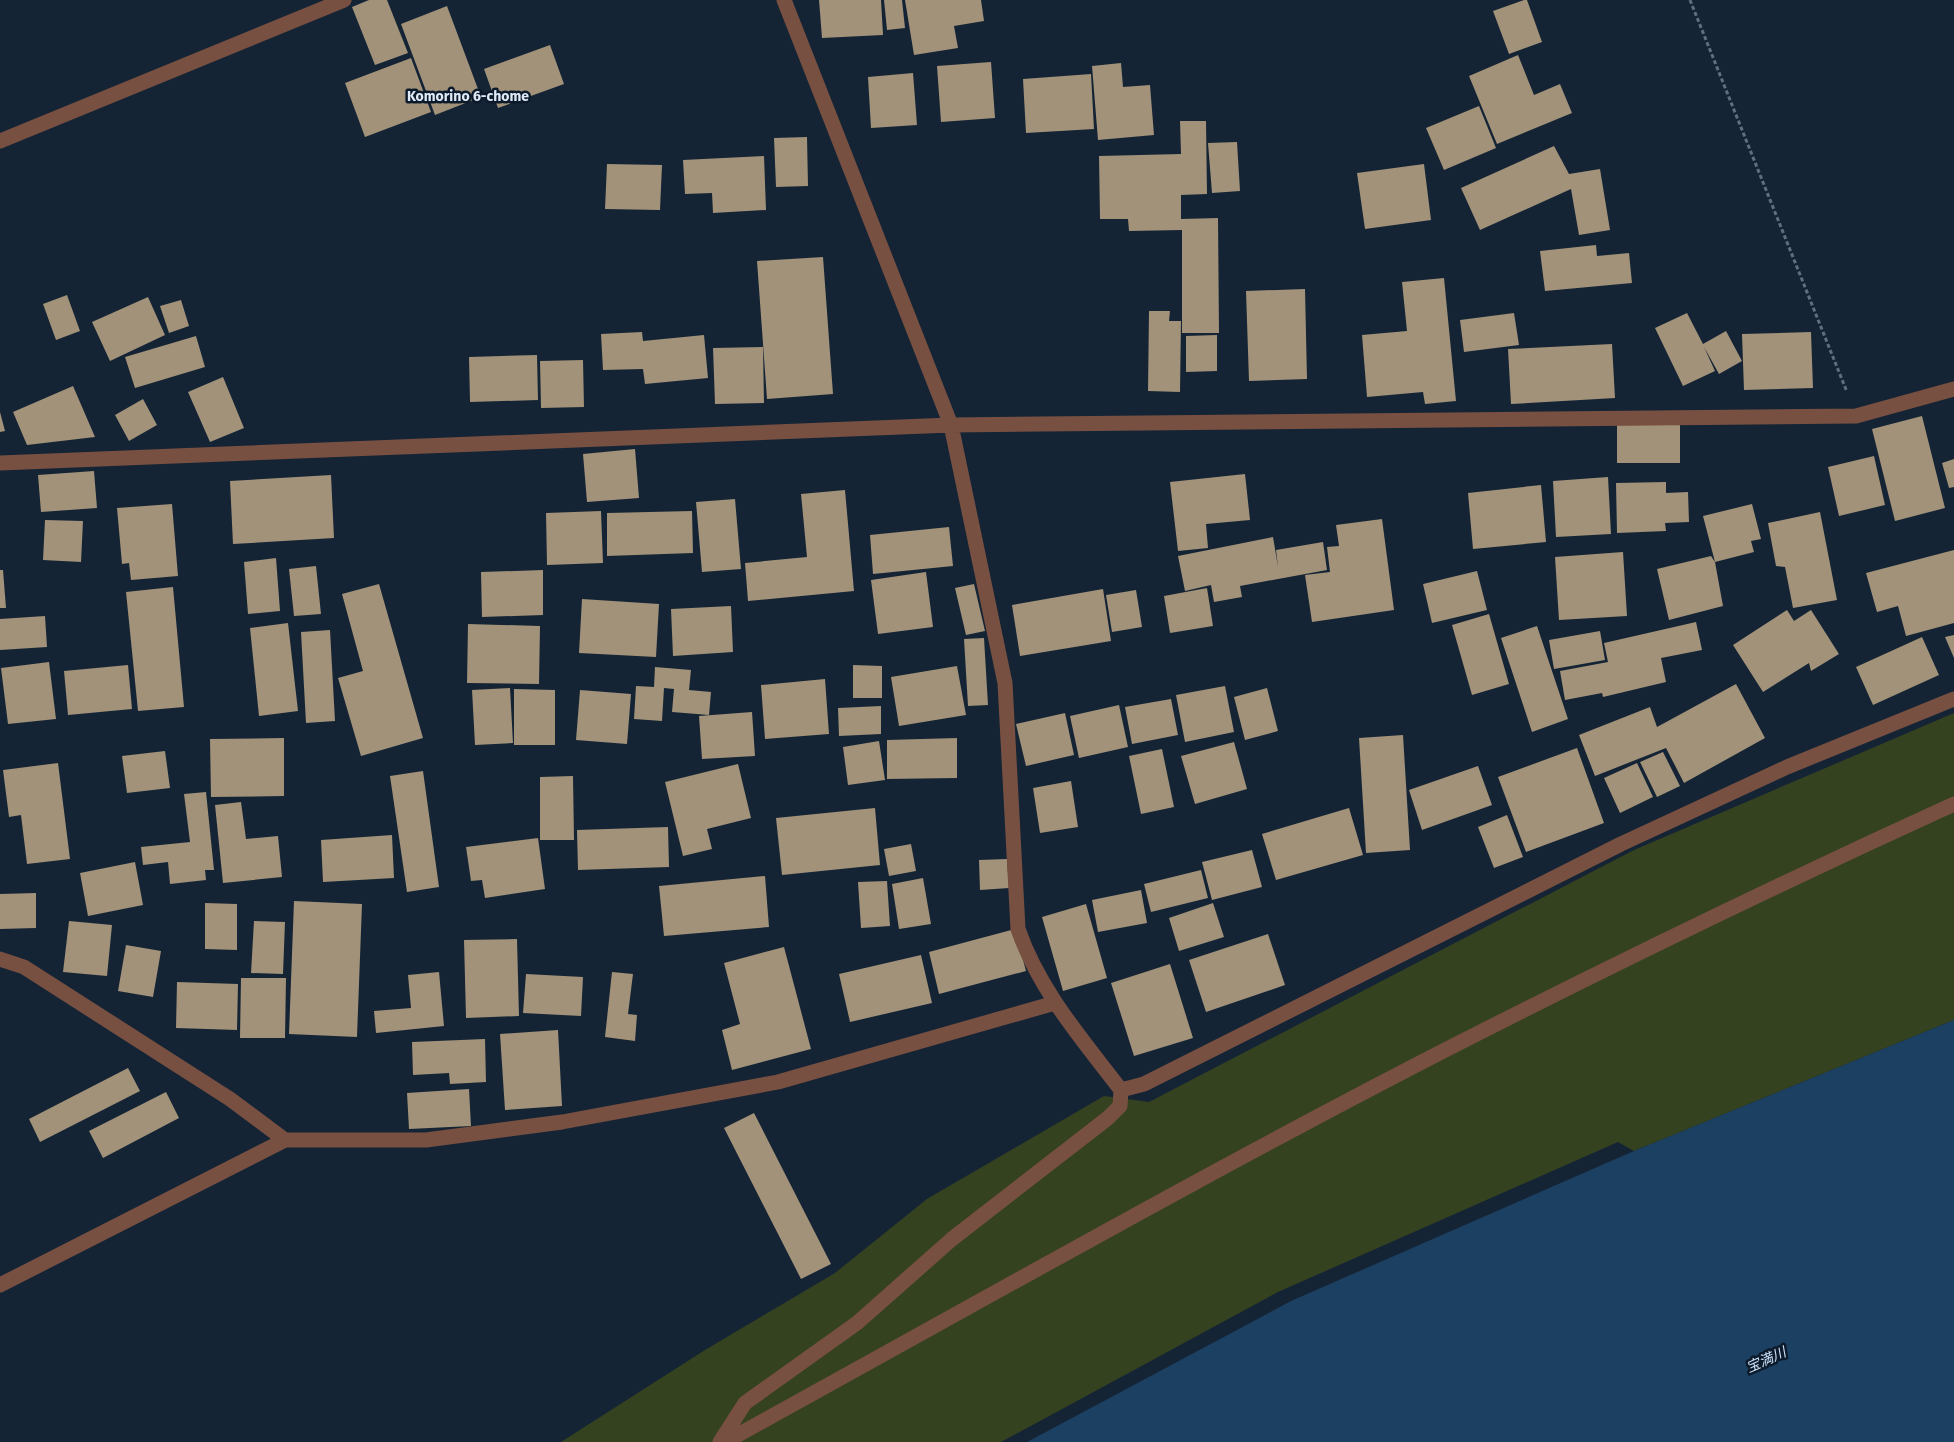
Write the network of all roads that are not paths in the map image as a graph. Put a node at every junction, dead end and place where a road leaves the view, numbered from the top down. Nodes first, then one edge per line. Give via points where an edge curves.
1 (344, 0) edge
2 (784, 0) edge
3 (0, 141) edge
4 (1954, 389) edge
5 (951, 424) junction
6 (0, 462) edge
7 (1954, 699) edge
8 (1954, 804) edge
9 (0, 959) edge
10 (1055, 1003) junction
11 (1120, 1090) junction
12 (285, 1140) junction
13 (0, 1286) edge
14 (720, 1442) edge
15 (726, 1442) edge

1 - 3 street
2 - 5 street
4 - 5 street via 1856,416
5 - 6 street
5 - 10 street via 1005,683 1018,929 1026,953
7 - 11 street via 1787,767 1630,840 1144,1084
8 - 15 street via 1809,870 1453,1046 1272,1141
9 - 12 street via 32,972 230,1099
10 - 11 street
10 - 12 street via 778,1082 562,1122 426,1140
11 - 14 street via 1120,1106 1108,1118 952,1239 857,1323 745,1403
12 - 13 street

